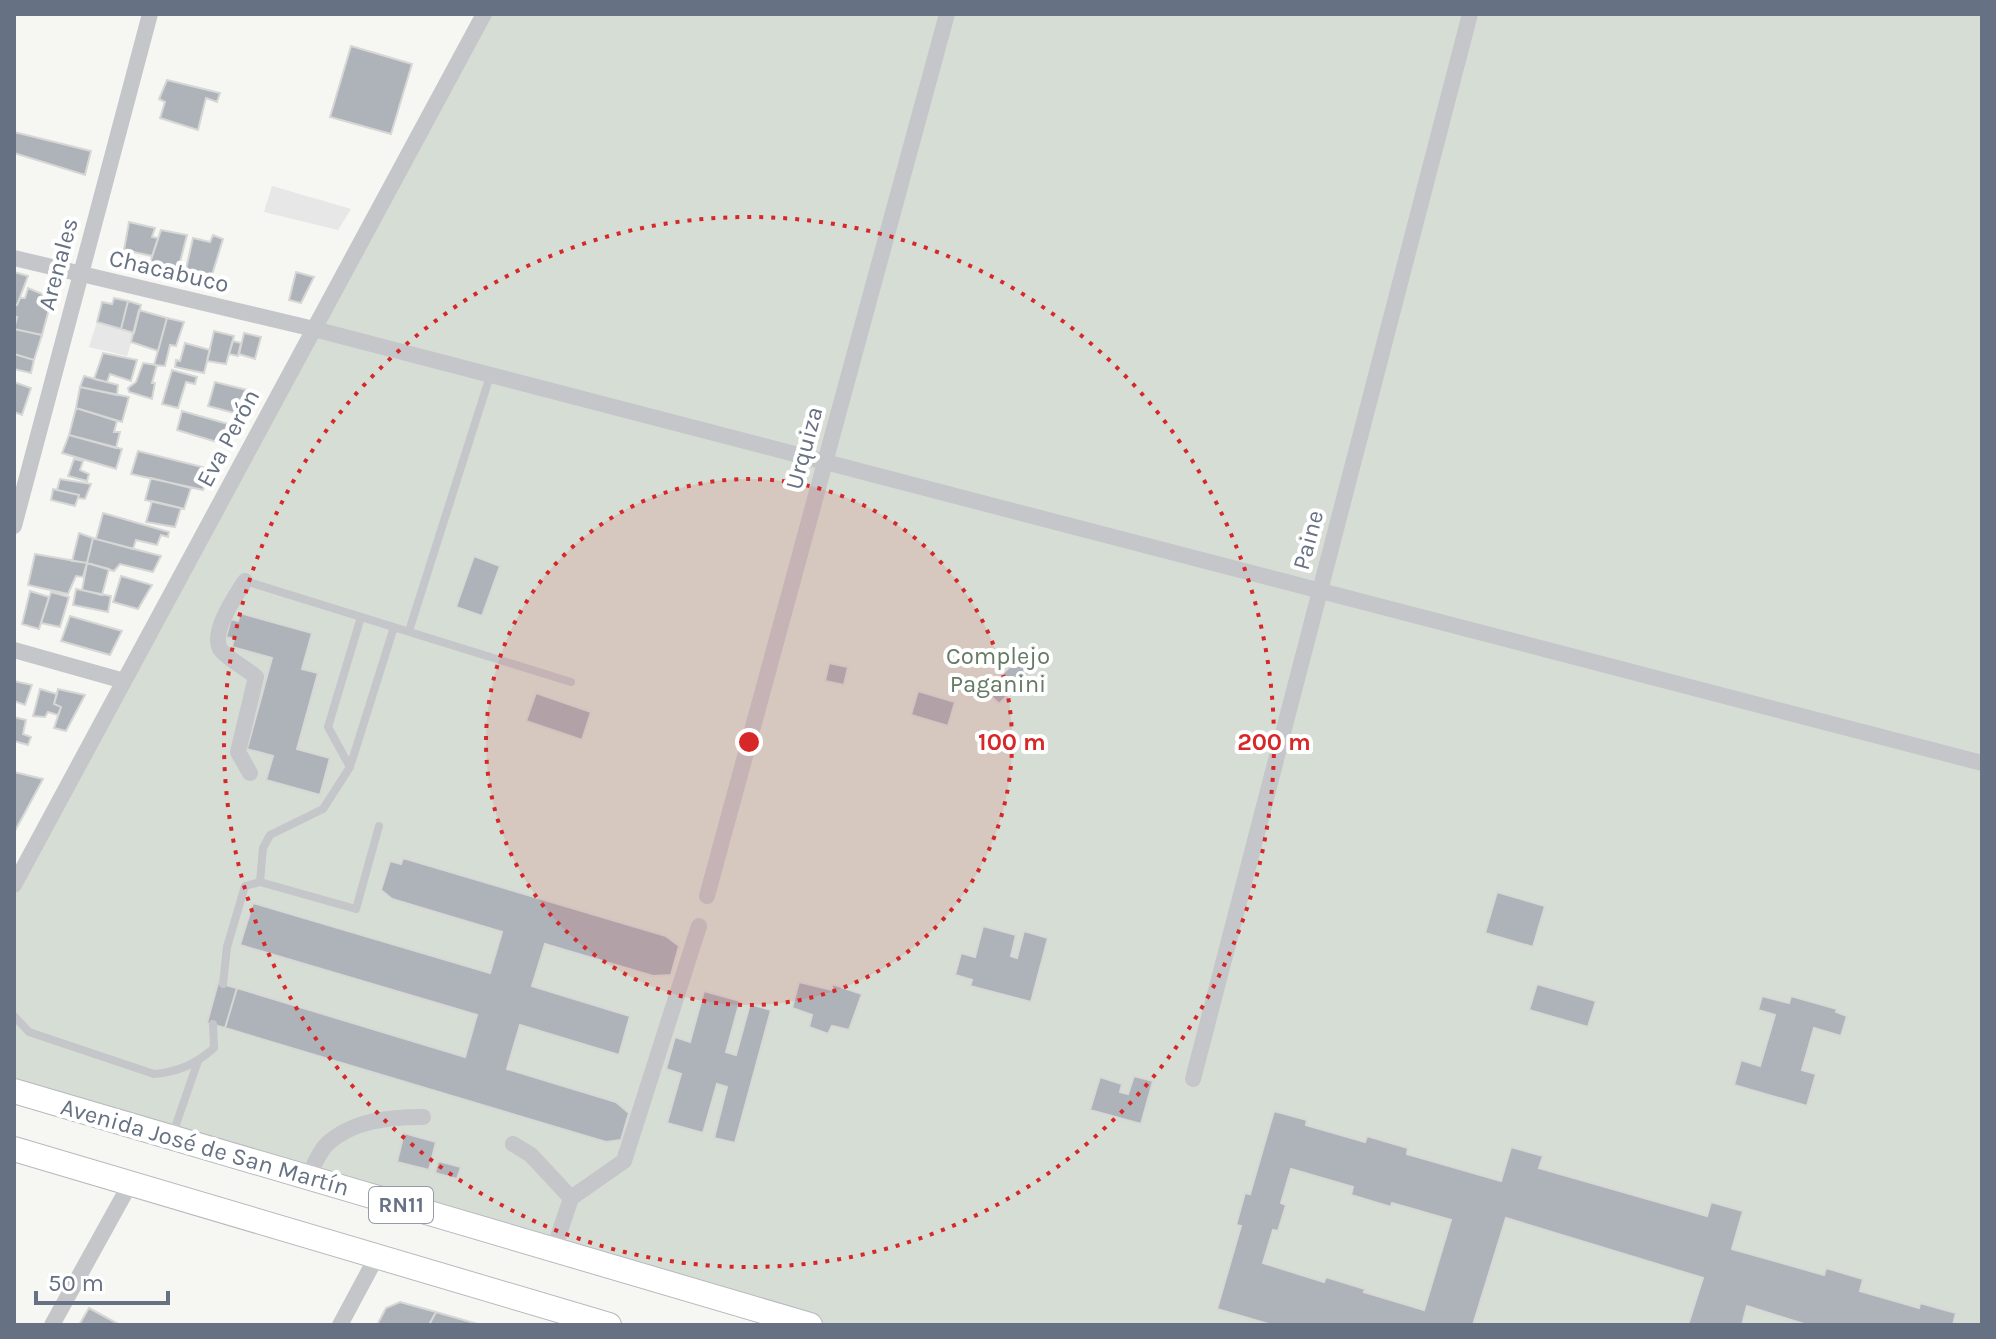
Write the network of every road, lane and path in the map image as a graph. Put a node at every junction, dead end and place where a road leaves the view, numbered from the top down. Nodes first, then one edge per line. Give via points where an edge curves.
1 (150, 14) edge
2 (484, 14) edge
3 (947, 14) edge
4 (1470, 14) edge
5 (14, 258) edge
6 (79, 275) junction
7 (314, 329) junction
8 (491, 375) junction
9 (825, 462) junction
10 (14, 526) edge
11 (245, 581) joint
12 (1320, 591) junction
13 (361, 617) junction
14 (394, 627) junction
15 (409, 631) junction
16 (14, 650) edge
17 (124, 681) junction
18 (571, 682) dead end
19 (1982, 763) edge
20 (350, 767) junction
21 (250, 773) dead end
22 (379, 826) dead end
23 (260, 882) junction
24 (14, 885) edge
25 (707, 896) dead end
26 (699, 926) dead end
27 (223, 984) dead end
28 (14, 1016) edge
29 (213, 1024) dead end
30 (198, 1061) junction
31 (1193, 1079) dead end
32 (14, 1091) edge
33 (423, 1117) dead end
34 (172, 1137) junction
35 (513, 1144) dead end
36 (14, 1149) edge
37 (308, 1177) junction
38 (130, 1184) junction
39 (571, 1198) junction
40 (554, 1249) junction
41 (377, 1256) junction
42 (795, 1323) edge
43 (52, 1325) edge
44 (340, 1325) edge
45 (609, 1325) edge

1 - 6 street, Arenales
2 - 7 street, Eva Perón
3 - 9 street, Urquiza
4 - 12 street, Paine
5 - 6 street, Chacabuco
6 - 7 street, Chacabuco
6 - 10 street, Arenales
7 - 8 street, Chacabuco
7 - 17 street, Eva Perón
8 - 9 street, Chacabuco
8 - 15 lane
9 - 12 street, Chacabuco
9 - 25 street, Urquiza
11 - 13 lane
11 - 21 street via 217,636 220,649 256,677 238,752
12 - 19 street, Chacabuco
12 - 31 street, Paine
13 - 14 lane
13 - 20 lane via 328,727
14 - 15 lane
14 - 20 lane
15 - 18 lane
16 - 17 street
17 - 24 street, Eva Perón
20 - 23 lane via 323,809 270,835 263,848
22 - 23 lane via 356,909
23 - 27 lane via 245,886 227,947
26 - 39 street via 624,1161
28 - 30 lane via 29,1032 154,1074 172,1073
29 - 30 lane via 214,1048
30 - 34 lane
32 - 34 main road, Avenida José de San Martín / RN11
33 - 37 street via 389,1117 356,1126 326,1145
34 - 37 main road, Avenida José de San Martín / RN11
35 - 39 street via 531,1155
36 - 38 main road, RN11
37 - 40 main road, Avenida José de San Martín / RN11
38 - 41 main road, RN11
38 - 43 street
39 - 40 street
40 - 42 main road, Avenida José de San Martín / RN11
41 - 44 street
41 - 45 main road, RN11

